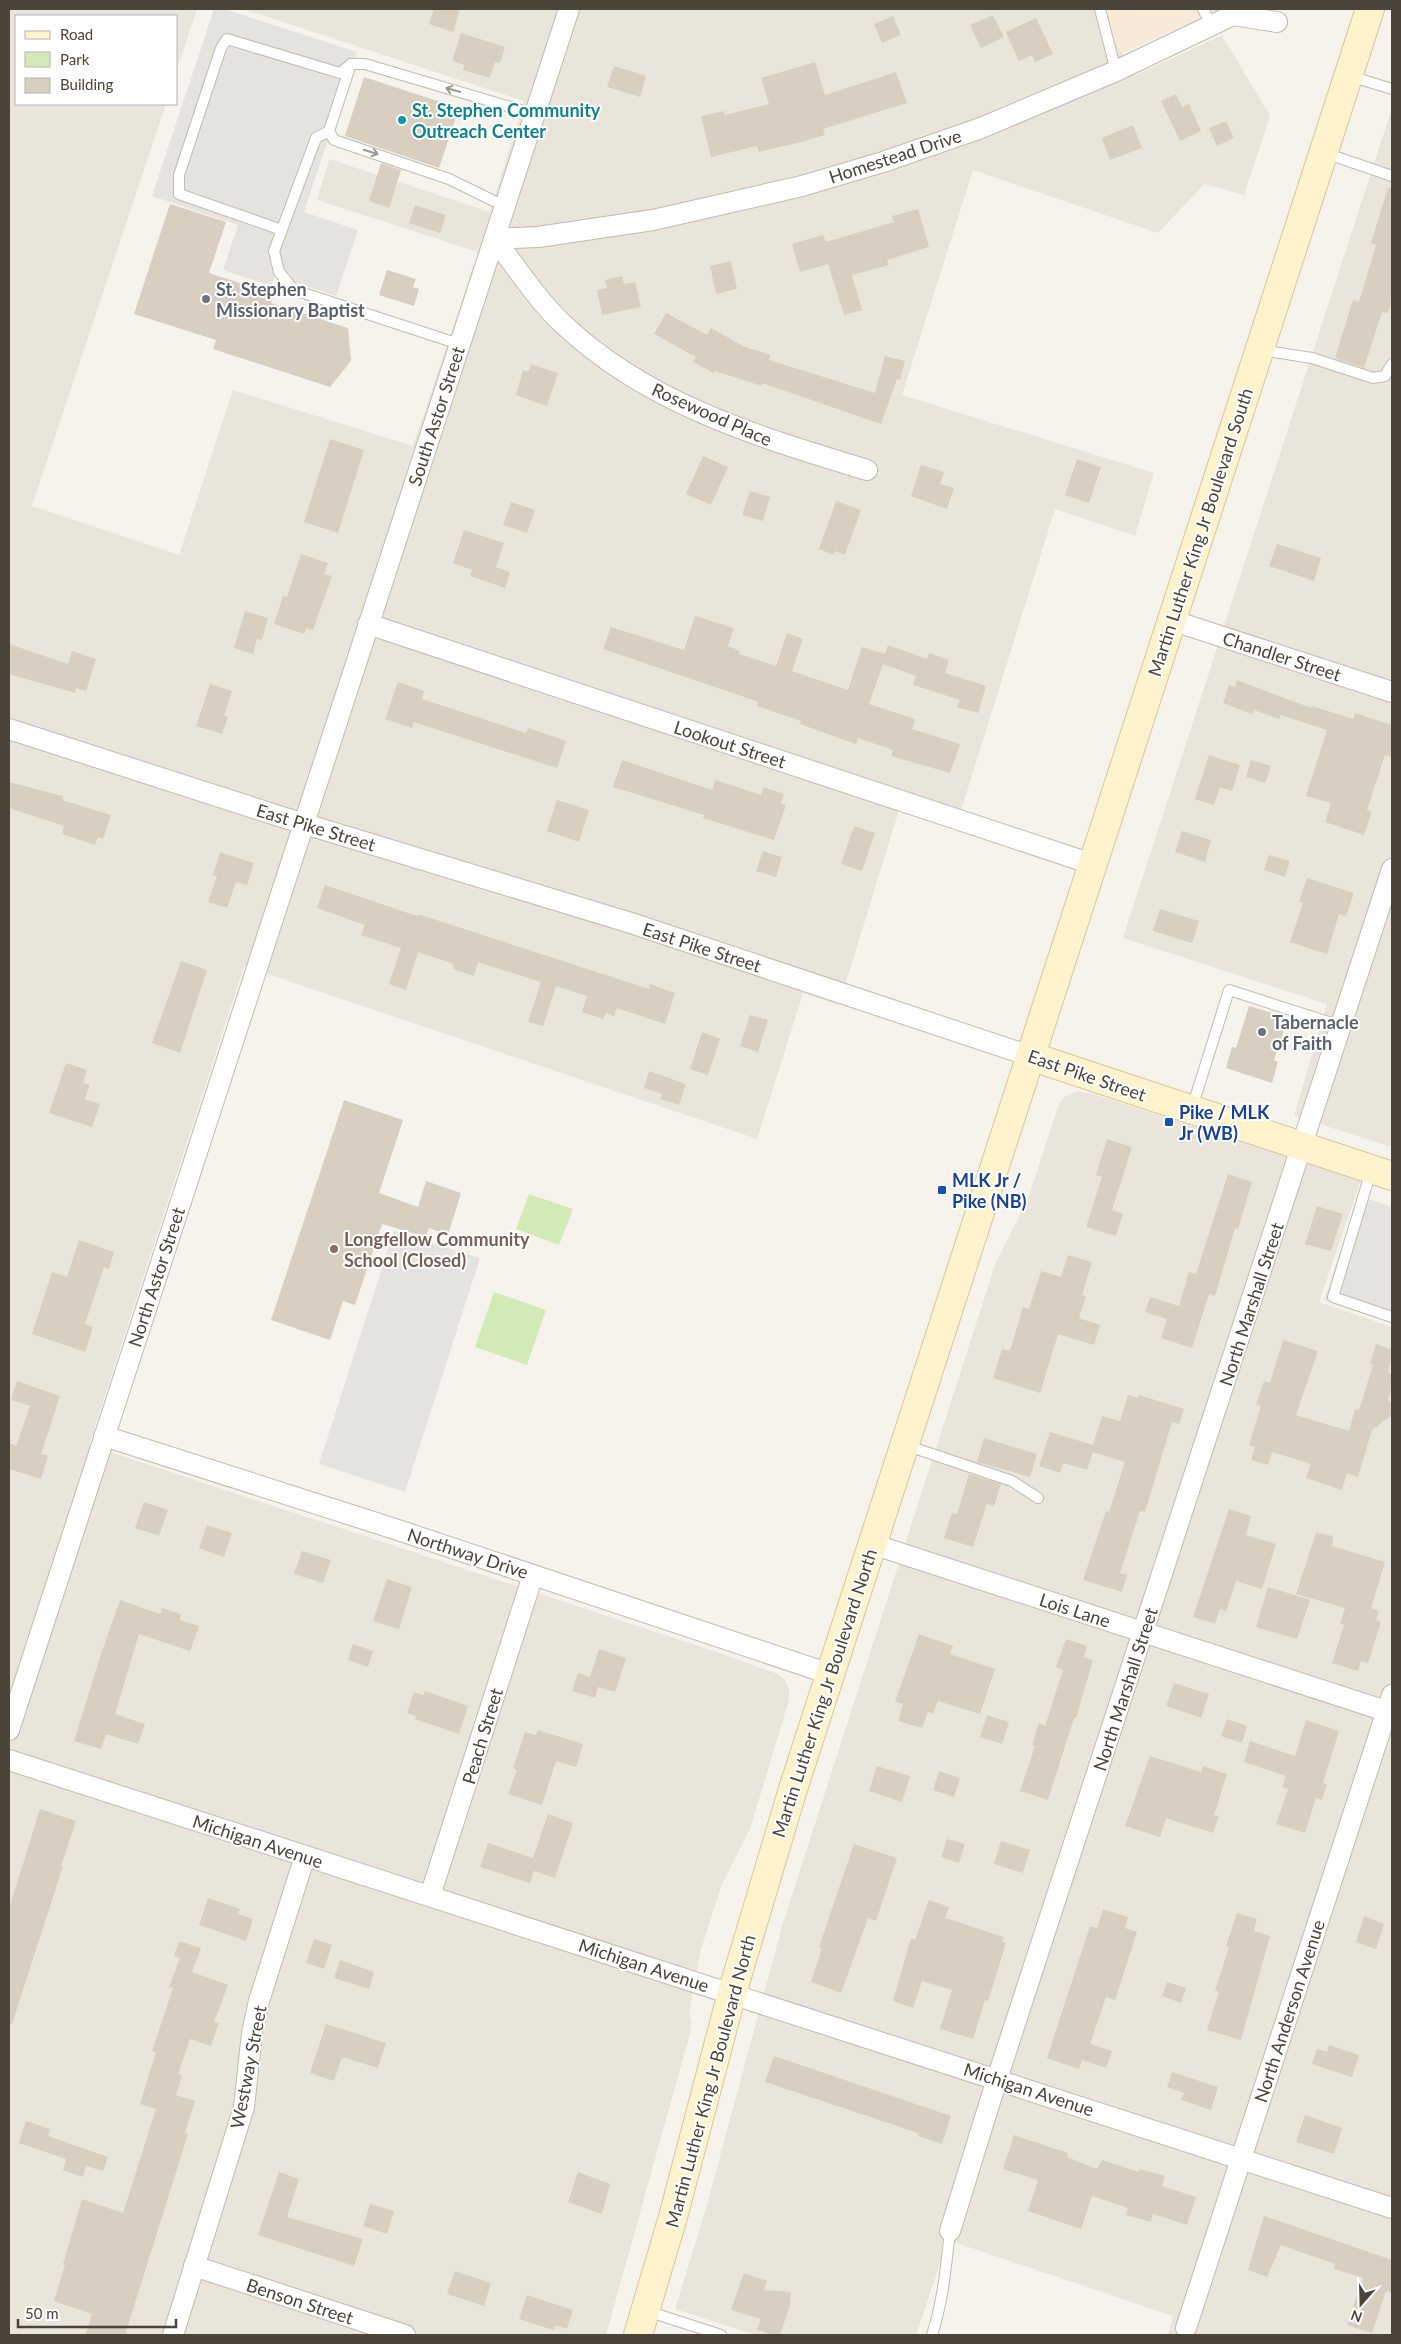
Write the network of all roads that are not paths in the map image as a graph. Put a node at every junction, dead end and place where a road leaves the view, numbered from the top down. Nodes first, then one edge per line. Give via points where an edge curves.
1 (569, 9) edge
2 (1100, 9) edge
3 (1370, 9) edge
4 (1207, 17) edge
5 (1277, 22) dead end
6 (352, 64) junction
7 (1116, 71) junction
8 (1348, 75) junction
9 (1392, 89) edge
10 (534, 114) junction
11 (329, 132) junction
12 (1323, 153) junction
13 (1392, 176) edge
14 (504, 206) junction
15 (282, 230) junction
16 (494, 239) junction
17 (460, 344) junction
18 (1259, 350) junction
19 (1392, 364) edge
20 (868, 470) dead end
21 (1171, 620) junction
22 (368, 624) junction
23 (1392, 692) edge
24 (9, 729) edge
25 (303, 824) junction
26 (1092, 864) junction
27 (1392, 869) edge
28 (1341, 1026) junction
29 (1030, 1056) junction
30 (1192, 1110) junction
31 (1302, 1147) junction
32 (1382, 1173) edge
33 (1392, 1317) edge
34 (104, 1436) junction
35 (904, 1444) junction
36 (1038, 1498) dead end
37 (872, 1544) junction
38 (533, 1575) junction
39 (1143, 1632) junction
40 (830, 1674) junction
41 (1390, 1707) edge
42 (9, 1730) edge
43 (9, 1760) edge
44 (305, 1856) junction
45 (430, 1896) junction
46 (732, 1993) junction
47 (997, 2079) junction
48 (1241, 2158) junction
49 (1392, 2208) edge
50 (950, 2231) joint
51 (194, 2266) junction
52 (642, 2323) edge
53 (1185, 2332) edge
54 (173, 2335) edge
55 (405, 2335) edge
56 (722, 2335) edge
57 (932, 2335) edge

1 - 10 street, South Astor Street
2 - 7 lane
3 - 8 main road, Martin Luther King Jr Boulevard South
4 - 5 street, Homestead Drive via 1233,15
4 - 7 street, Homestead Drive
10 -> 6 lane via 364,64
6 - 11 lane
6 - 15 lane via 340,73 227,39 222,48 178,175 179,194
7 - 16 street, Homestead Drive via 963,134 802,186 636,223 538,237
8 - 9 lane
8 - 12 main road, Martin Luther King Jr Boulevard South
10 - 14 street, South Astor Street
11 -> 14 lane via 334,140 434,174
11 - 15 lane via 316,138
12 - 13 lane
12 - 18 main road, Martin Luther King Jr Boulevard South
14 - 16 street, South Astor Street
15 - 17 lane via 274,251 279,272 294,290
16 - 17 street, South Astor Street
16 - 20 street, Rosewood Place via 562,324 641,382 732,426
17 - 22 street, South Astor Street
18 - 19 lane via 1312,358 1373,378 1386,376
18 - 21 main road, Martin Luther King Jr Boulevard South
21 - 23 street, Chandler Street
21 - 26 main road, Martin Luther King Jr Boulevard South
22 - 25 street, South Astor Street
22 - 26 street, Lookout Street
24 - 25 street, East Pike Street
25 - 29 street, East Pike Street via 631,923
25 - 34 street, North Astor Street
26 - 29 main road, Martin Luther King Jr Boulevard South
27 - 28 street, North Marshall Street
28 - 30 lane via 1229,990
28 - 31 street, North Marshall Street
29 - 30 main road, East Pike Street
29 - 35 main road, Martin Luther King Jr Boulevard North
30 - 31 main road, East Pike Street
31 - 32 main road, East Pike Street
31 - 39 street, North Marshall Street
32 - 33 lane via 1333,1297
34 - 38 street, Northway Drive
34 - 42 street, North Astor Street
35 - 36 lane via 1012,1481
35 - 37 main road, Martin Luther King Jr Boulevard North
37 - 39 street, Lois Lane
37 - 40 main road, Martin Luther King Jr Boulevard North
38 - 40 street, Northway Drive
38 - 45 street, Peach Street
39 - 41 street, Lois Lane
39 - 47 street, North Marshall Street
40 - 46 main road, Martin Luther King Jr Boulevard North
41 - 48 street, North Anderson Avenue
43 - 44 street, Michigan Avenue
44 - 45 street, Michigan Avenue
44 - 51 street, Westway Street via 259,2000 244,2107
45 - 46 street, Michigan Avenue
46 - 47 street, Michigan Avenue
46 - 52 main road, Martin Luther King Jr Boulevard North
47 - 48 street, Michigan Avenue
47 - 50 street, North Marshall Street
48 - 49 street, Michigan Avenue
48 - 53 street, North Anderson Avenue
50 - 57 lane via 945,2276
51 - 54 street, Westway Street
51 - 55 street, Benson Street
52 - 56 lane

